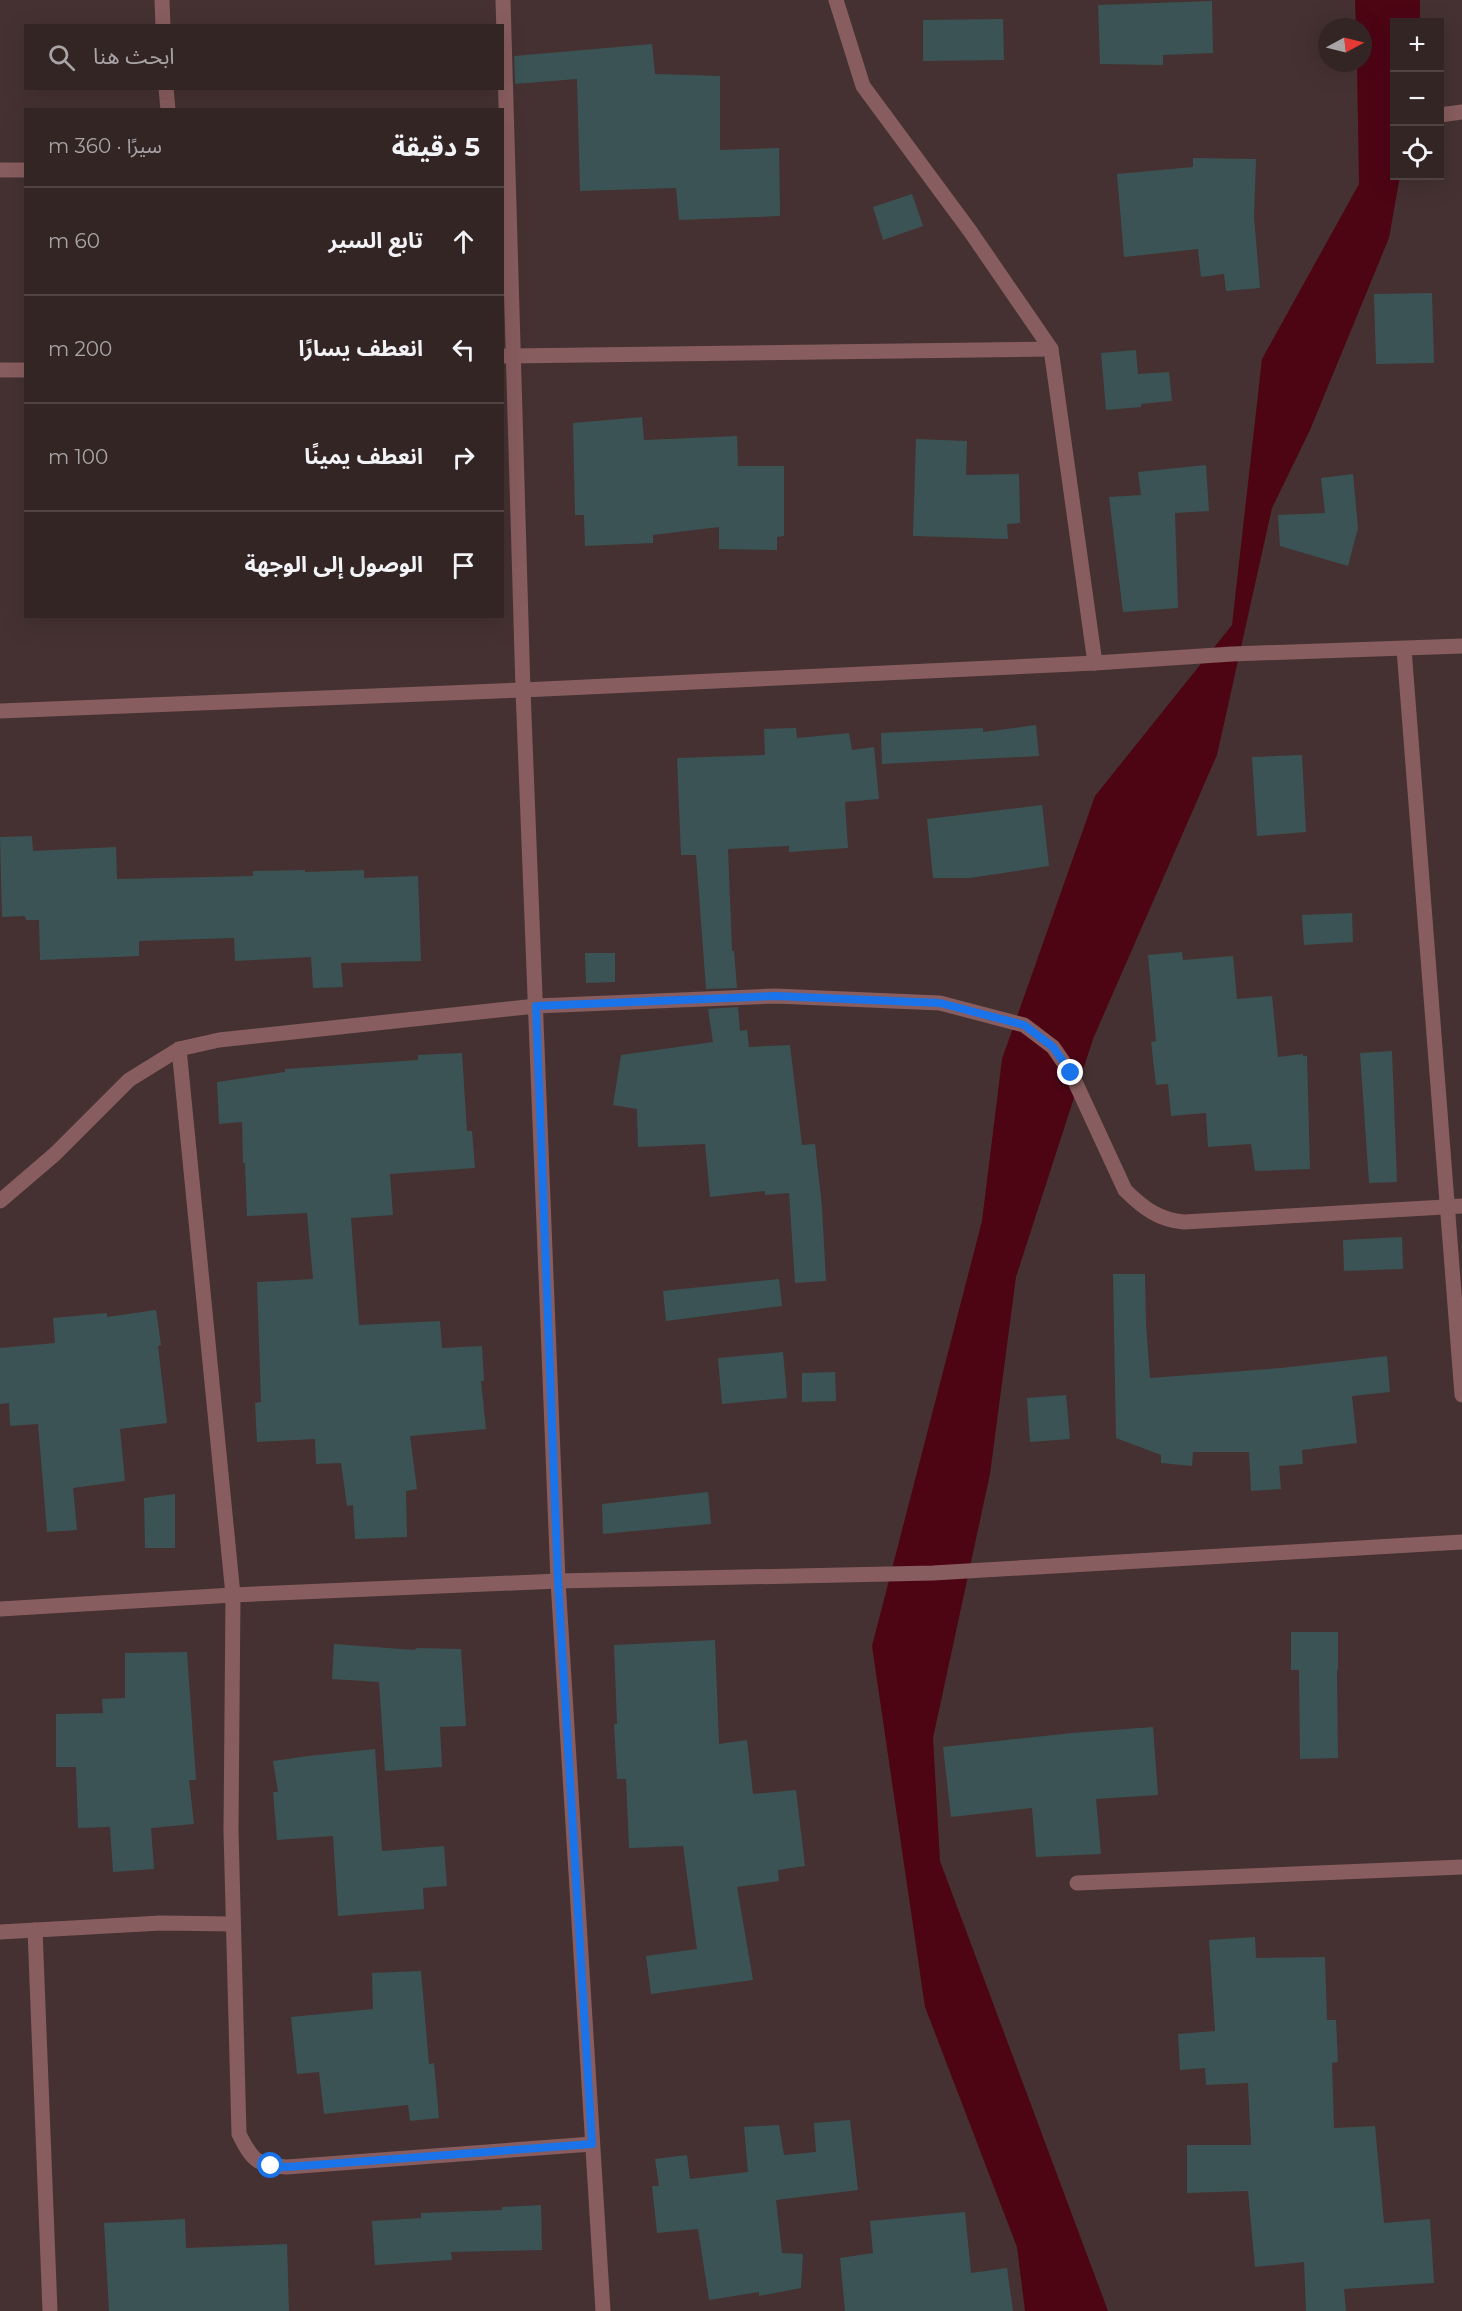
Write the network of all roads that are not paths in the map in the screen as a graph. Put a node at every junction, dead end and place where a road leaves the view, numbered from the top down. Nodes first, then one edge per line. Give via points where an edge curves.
1 (162, 0) edge
2 (503, 0) edge
3 (836, 0) edge
4 (163, 24) edge
5 (503, 24) edge
6 (504, 71) edge
7 (166, 90) edge
8 (168, 108) edge
9 (1462, 112) edge
10 (1444, 114) edge
11 (0, 170) edge
12 (24, 170) edge
13 (1051, 350) junction
14 (508, 356) edge
15 (0, 370) edge
16 (24, 370) edge
17 (1462, 646) edge
18 (1404, 649) junction
19 (1095, 663) junction
20 (523, 690) junction
21 (0, 711) edge
22 (536, 1006) junction
23 (179, 1050) junction
24 (0, 1201) edge
25 (1455, 1207) edge
26 (1462, 1395) edge
27 (1462, 1542) edge
28 (558, 1581) junction
29 (233, 1595) junction
30 (0, 1609) edge
31 (1462, 1868) edge
32 (1077, 1883) dead end
33 (232, 1924) junction
34 (35, 1930) junction
35 (0, 1932) edge
36 (592, 2144) junction
37 (50, 2311) edge
38 (603, 2311) edge

1 - 4 street
2 - 5 street
3 - 13 street via 863,86 970,231
6 - 14 street
7 - 8 street
9 - 10 street
11 - 12 street
13 - 14 street
13 - 19 street
14 - 20 street
15 - 16 street
17 - 18 street
18 - 19 street
18 - 25 street
19 - 20 street
20 - 21 street
20 - 22 street
22 - 23 street via 219,1040
22 - 25 street via 775,996 940,1003 1024,1025 1053,1047 1071,1073 1125,1190 1138,1204 1168,1221
22 - 28 street
23 - 24 street via 129,1080 56,1154
23 - 29 street
25 - 26 street
27 - 28 street via 933,1573
28 - 29 street
28 - 36 street
29 - 30 street
29 - 33 street
31 - 32 street
33 - 34 street via 161,1923
33 - 36 street via 239,2134 256,2162 287,2167
34 - 35 street
34 - 37 street
36 - 38 street

